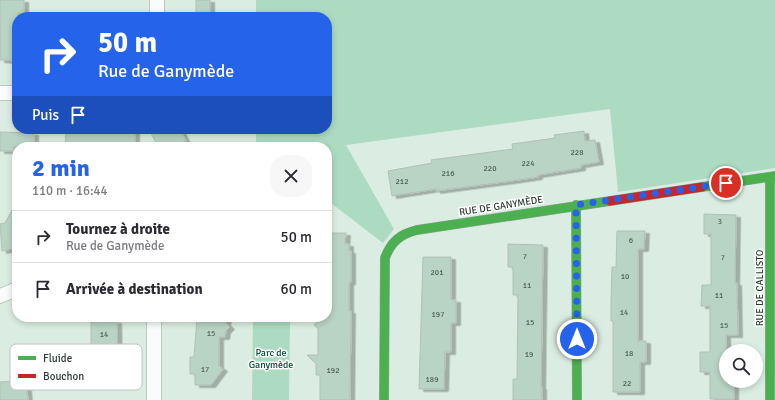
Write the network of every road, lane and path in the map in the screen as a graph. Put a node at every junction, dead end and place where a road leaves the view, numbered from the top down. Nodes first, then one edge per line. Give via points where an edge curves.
1 (157, 0) edge
2 (157, 12) edge
3 (0, 93) edge
4 (12, 93) edge
5 (773, 176) edge
6 (576, 205) junction
7 (12, 291) edge
8 (0, 296) edge
9 (154, 322) edge
10 (154, 400) edge
11 (384, 400) edge
12 (577, 400) edge
13 (770, 400) edge

1 - 2 street
3 - 4 street
5 - 6 street, RUE DE GANYMÈDE
5 - 13 street, RUE DE CALLISTO
6 - 11 street, RUE DE GANYMÈDE via 409,231 393,241 384,258
6 - 12 street
7 - 8 street
9 - 10 street

